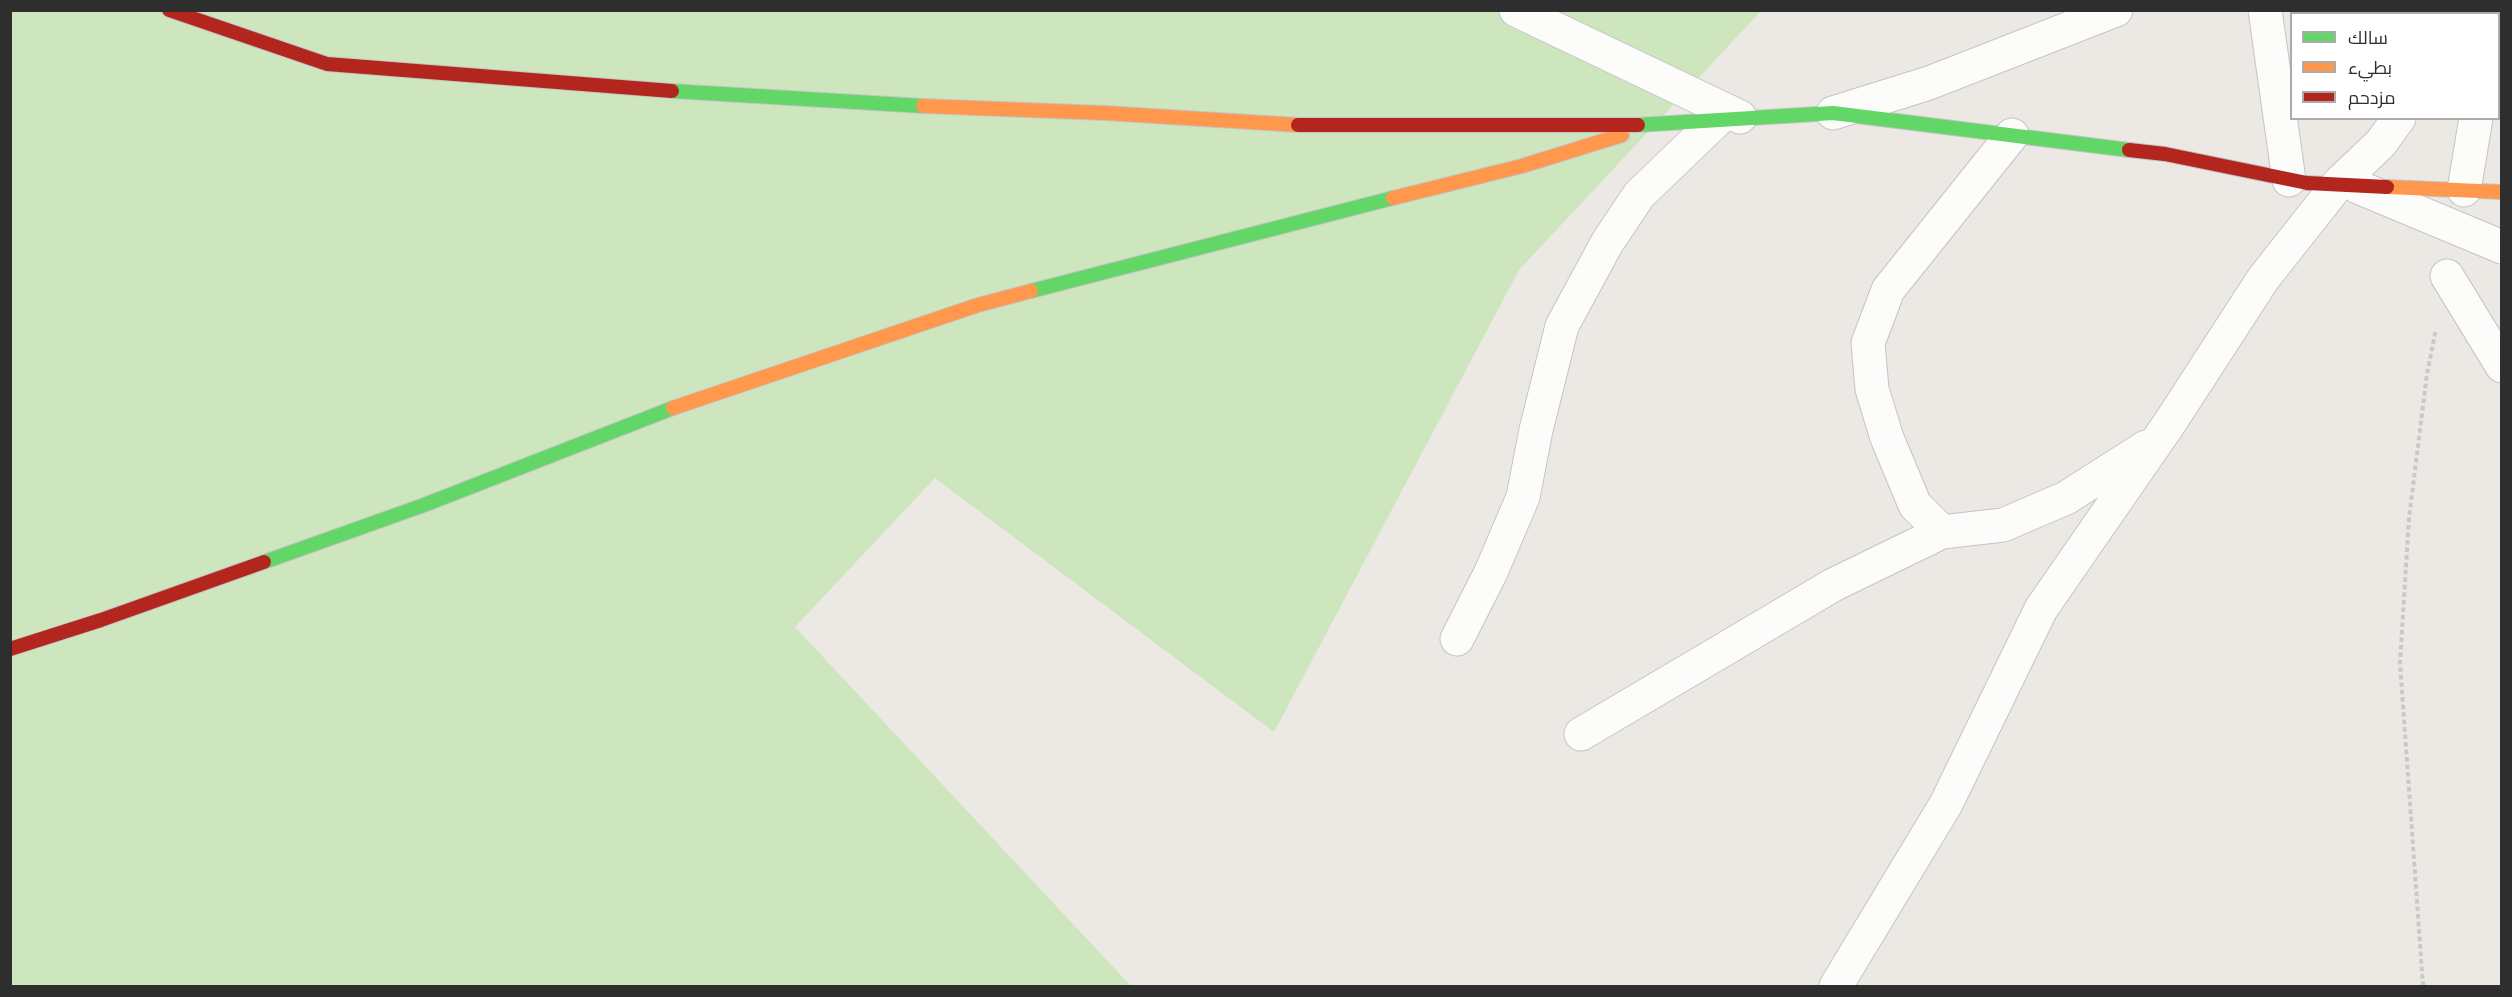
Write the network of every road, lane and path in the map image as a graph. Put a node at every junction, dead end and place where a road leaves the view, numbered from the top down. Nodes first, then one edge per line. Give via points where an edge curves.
1 (169, 10) edge
2 (1516, 10) edge
3 (2116, 10) edge
4 (2265, 10) edge
5 (1833, 113) junction
6 (1729, 118) junction
7 (2398, 120) edge
8 (2476, 120) edge
9 (1655, 125) junction
10 (2012, 135) junction
11 (2289, 180) junction
12 (2346, 185) junction
13 (2464, 190) junction
14 (2502, 192) edge
15 (2502, 247) edge
16 (2446, 276) joint
17 (2502, 366) edge
18 (2159, 438) junction
19 (1942, 532) junction
20 (1457, 639) dead end
21 (10, 649) edge
22 (1581, 734) dead end
23 (1836, 987) edge
24 (2423, 987) edge

1 - 9 street via 327,64 660,90 1321,126
2 - 6 street
3 - 5 street via 1929,83
4 - 11 street
5 - 6 street
5 - 10 street
6 - 9 street
6 - 20 street via 1639,195 1607,243 1562,326 1523,497
7 - 12 street
8 - 13 street
9 - 21 street via 1522,166 978,304 693,400 424,505
10 - 11 street via 2164,154
10 - 19 street via 1888,290 1868,343 1872,389 1887,438 1915,505
11 - 12 street
12 - 13 street
12 - 15 street
12 - 18 street via 2263,279
13 - 14 street
16 - 17 street
16 - 24 path via 2427,374 2409,518 2400,663
18 - 19 street via 2066,498 2003,525
18 - 23 street via 2041,609 1946,804
19 - 22 street via 1833,585

